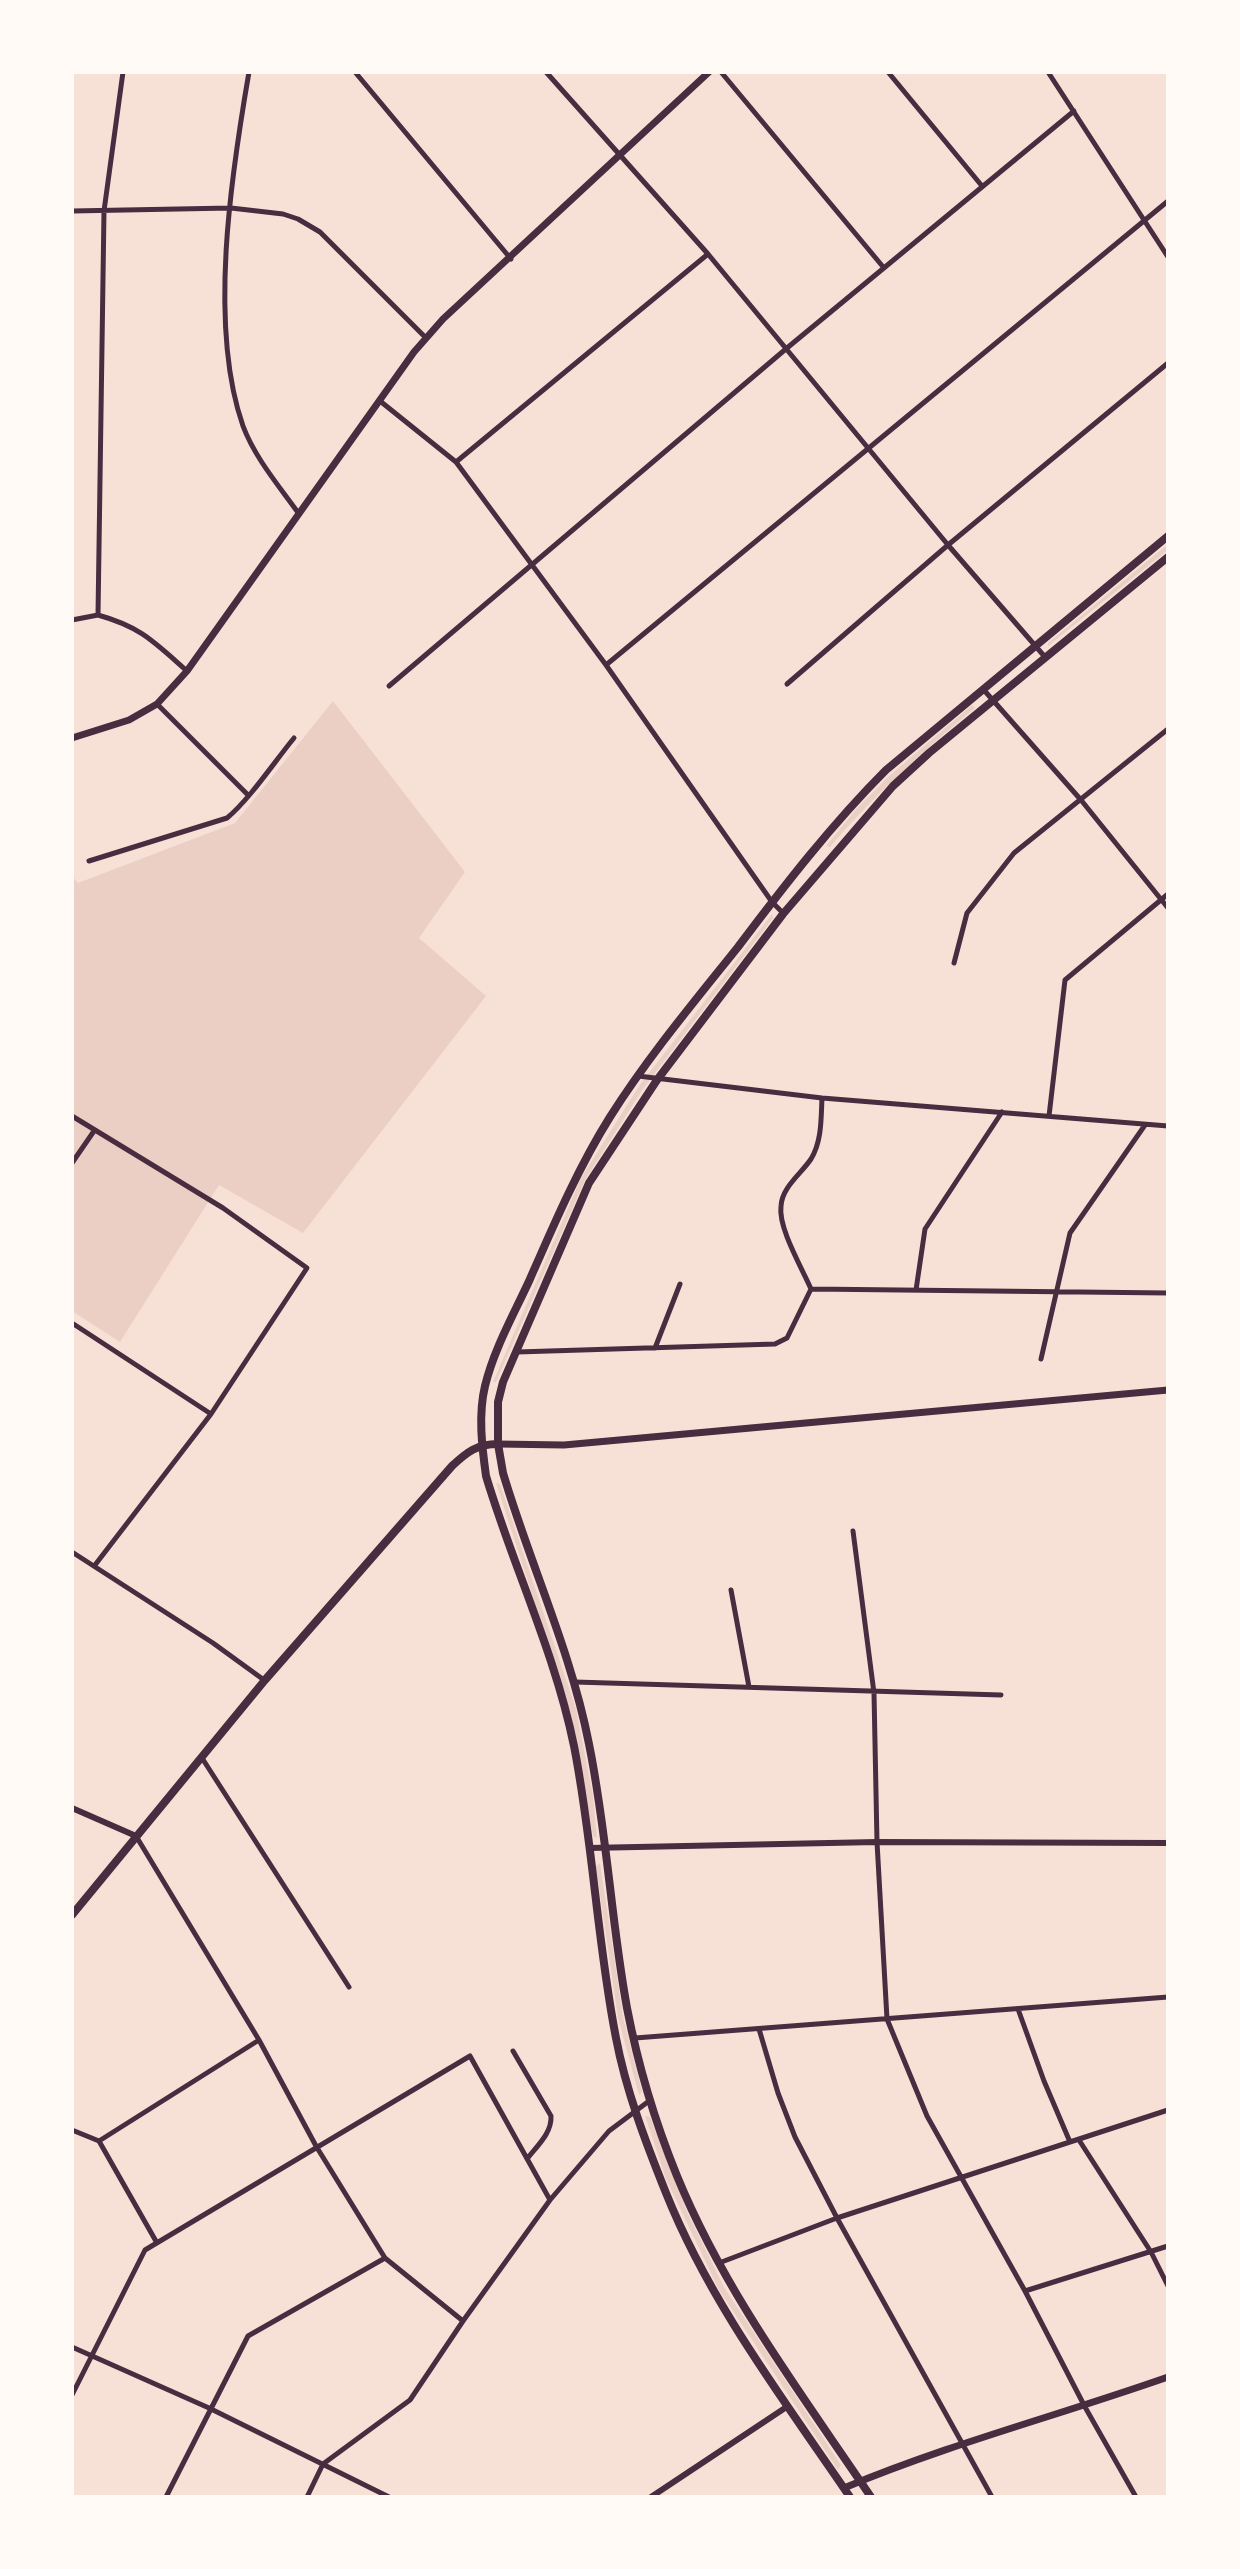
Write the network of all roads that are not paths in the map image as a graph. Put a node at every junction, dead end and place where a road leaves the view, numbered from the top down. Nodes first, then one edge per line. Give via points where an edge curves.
1 (123, 72) edge
2 (249, 72) edge
3 (355, 72) edge
4 (546, 72) edge
5 (709, 72) edge
6 (721, 72) edge
7 (888, 72) edge
8 (1048, 72) edge
9 (1074, 111) junction
10 (621, 153) junction
11 (982, 186) junction
12 (1168, 201) edge
13 (231, 208) junction
14 (72, 211) edge
15 (104, 211) junction
16 (1145, 221) junction
17 (708, 254) junction
18 (1168, 257) edge
19 (511, 259) junction
20 (884, 268) junction
21 (427, 339) junction
22 (787, 348) junction
23 (1168, 363) edge
24 (380, 401) junction
25 (870, 448) junction
26 (456, 462) junction
27 (299, 514) junction
28 (1168, 536) edge
29 (948, 545) junction
30 (1168, 557) edge
31 (532, 565) junction
32 (98, 615) junction
33 (72, 620) edge
34 (1035, 645) junction
35 (1045, 658) junction
36 (606, 665) junction
37 (187, 671) junction
38 (787, 684) dead end
39 (389, 686) dead end
40 (983, 689) junction
41 (994, 702) junction
42 (157, 704) junction
43 (1168, 729) edge
44 (72, 738) edge
45 (294, 738) dead end
46 (248, 795) junction
47 (1081, 800) junction
48 (817, 847) junction
49 (830, 859) junction
50 (89, 861) dead end
51 (1168, 894) edge
52 (1161, 900) junction
53 (772, 902) junction
54 (1168, 908) edge
55 (783, 914) junction
56 (954, 963) dead end
57 (638, 1076) junction
58 (657, 1080) junction
59 (822, 1098) junction
60 (1003, 1111) junction
61 (72, 1116) edge
62 (1049, 1116) junction
63 (1146, 1124) junction
64 (1168, 1126) edge
65 (94, 1131) junction
66 (72, 1163) edge
67 (680, 1284) dead end
68 (811, 1289) junction
69 (916, 1290) junction
70 (1058, 1293) junction
71 (1168, 1293) edge
72 (72, 1323) edge
73 (655, 1348) junction
74 (515, 1352) junction
75 (1041, 1359) dead end
76 (1168, 1390) edge
77 (211, 1414) junction
78 (482, 1444) junction
79 (498, 1444) junction
80 (853, 1531) dead end
81 (72, 1552) edge
82 (95, 1565) junction
83 (731, 1590) dead end
84 (265, 1680) junction
85 (574, 1682) junction
86 (749, 1687) junction
87 (874, 1693) junction
88 (1001, 1695) dead end
89 (202, 1758) junction
90 (72, 1808) edge
91 (136, 1836) junction
92 (877, 1842) junction
93 (1168, 1843) edge
94 (605, 1846) junction
95 (589, 1848) junction
96 (72, 1915) edge
97 (349, 1987) dead end
98 (1168, 1997) edge
99 (1018, 2009) junction
100 (887, 2019) junction
101 (759, 2029) junction
102 (634, 2038) junction
103 (259, 2040) junction
104 (513, 2051) dead end
105 (650, 2100) junction
106 (636, 2110) junction
107 (1168, 2110) edge
108 (72, 2130) edge
109 (1079, 2140) junction
110 (99, 2141) junction
111 (1070, 2142) junction
112 (316, 2146) junction
113 (527, 2159) junction
114 (962, 2179) junction
115 (550, 2200) junction
116 (837, 2218) junction
117 (157, 2243) junction
118 (1168, 2246) edge
119 (1151, 2252) junction
120 (385, 2258) junction
121 (719, 2263) junction
122 (1168, 2286) edge
123 (1025, 2291) junction
124 (463, 2321) junction
125 (72, 2347) edge
126 (90, 2355) junction
127 (1168, 2377) edge
128 (72, 2395) edge
129 (788, 2406) junction
130 (1085, 2407) junction
131 (209, 2408) junction
132 (961, 2443) junction
133 (323, 2464) junction
134 (860, 2481) junction
135 (844, 2488) junction
136 (166, 2497) edge
137 (307, 2497) edge
138 (389, 2497) edge
139 (651, 2497) edge
140 (850, 2497) edge
141 (871, 2497) edge
142 (992, 2497) edge
143 (1136, 2497) edge

1 - 15 street
2 - 13 street
3 - 19 street
4 - 10 street
5 - 10 main road
6 - 20 street
7 - 11 street
8 - 9 street
9 - 11 street
9 - 16 street
10 - 17 street
10 - 19 main road
11 - 20 street
12 - 16 street
13 - 15 street
13 - 21 street via 283,214 320,232
13 - 27 street via 224,324 232,387 244,429
14 - 15 street
15 - 32 street
16 - 18 street
16 - 25 street
17 - 22 street
17 - 26 street
19 - 21 main road
20 - 22 street
21 - 24 main road
22 - 25 street
22 - 31 street
23 - 29 street
24 - 26 street
24 - 27 main road
25 - 29 street
25 - 36 street
26 - 31 street
27 - 37 main road
28 - 34 main road
29 - 34 street
29 - 38 street
30 - 35 main road
31 - 36 street
31 - 39 street
32 - 33 street
32 - 37 street via 143,632
34 - 35 street
34 - 40 main road
35 - 41 main road
36 - 53 street
37 - 42 main road
40 - 41 street
40 - 48 main road via 886,770
41 - 47 street
41 - 49 main road via 893,786
42 - 44 main road via 129,720
42 - 46 street
43 - 47 street
45 - 46 street
46 - 50 street via 227,818
47 - 52 street
47 - 56 street via 1014,853 967,913
48 - 49 main road
48 - 53 main road
49 - 55 main road
51 - 52 street
52 - 54 street
52 - 62 street via 1065,980
53 - 55 street
53 - 57 main road
55 - 58 main road
57 - 58 street
57 - 78 main road via 575,1178 503,1338 482,1403
58 - 59 street
58 - 74 main road via 589,1183
59 - 60 street
59 - 68 street via 813,1157 780,1207
60 - 62 street
60 - 69 street via 925,1229
61 - 65 street
62 - 63 street
63 - 64 street
63 - 70 street via 1070,1233
65 - 66 street
65 - 77 street via 223,1208 307,1268
67 - 73 street
68 - 69 street
68 - 73 street via 782,1342
69 - 70 street
70 - 71 street
70 - 75 street
72 - 77 street
73 - 74 street
74 - 79 main road via 498,1402
76 - 79 main road via 564,1445
77 - 82 street
78 - 79 main road
78 - 84 main road via 452,1466
78 - 95 main road via 491,1491 565,1709
79 - 85 main road via 506,1485
80 - 87 street
81 - 82 street
82 - 84 street
83 - 86 street
84 - 89 main road
85 - 86 street
85 - 94 main road
86 - 87 street
87 - 88 street
87 - 92 street
89 - 91 main road
89 - 97 street
90 - 91 street
91 - 96 main road
91 - 103 street
92 - 93 street
92 - 94 street
92 - 100 street
94 - 95 street
94 - 102 main road
95 - 106 main road via 616,2040
98 - 99 street
99 - 100 street
99 - 111 street
100 - 101 street
100 - 114 street via 927,2116
101 - 102 street
101 - 116 street via 795,2137
102 - 105 main road
103 - 110 street
103 - 112 street
104 - 113 street via 552,2122
105 - 106 street
105 - 121 main road via 677,2176
106 - 115 street via 609,2131
106 - 129 main road via 666,2195 704,2272
107 - 109 street
108 - 110 street
109 - 111 street
109 - 119 street
110 - 117 street
111 - 114 street
112 - 113 street via 470,2056
112 - 117 street
112 - 120 street
113 - 115 street
114 - 116 street
114 - 123 street
115 - 124 street
116 - 121 street
116 - 132 street
117 - 126 street via 145,2250
118 - 119 street
119 - 122 street
119 - 123 street
120 - 124 street
120 - 131 street via 248,2336
121 - 134 main road via 762,2337
123 - 130 street
124 - 133 street via 410,2400
125 - 126 street
126 - 128 street
126 - 131 street
127 - 130 main road
129 - 135 main road
129 - 139 street
130 - 132 main road
130 - 143 street
131 - 133 street
131 - 136 street
132 - 134 main road
132 - 142 street
133 - 137 street
133 - 138 street
134 - 135 main road
134 - 141 main road
135 - 140 main road

